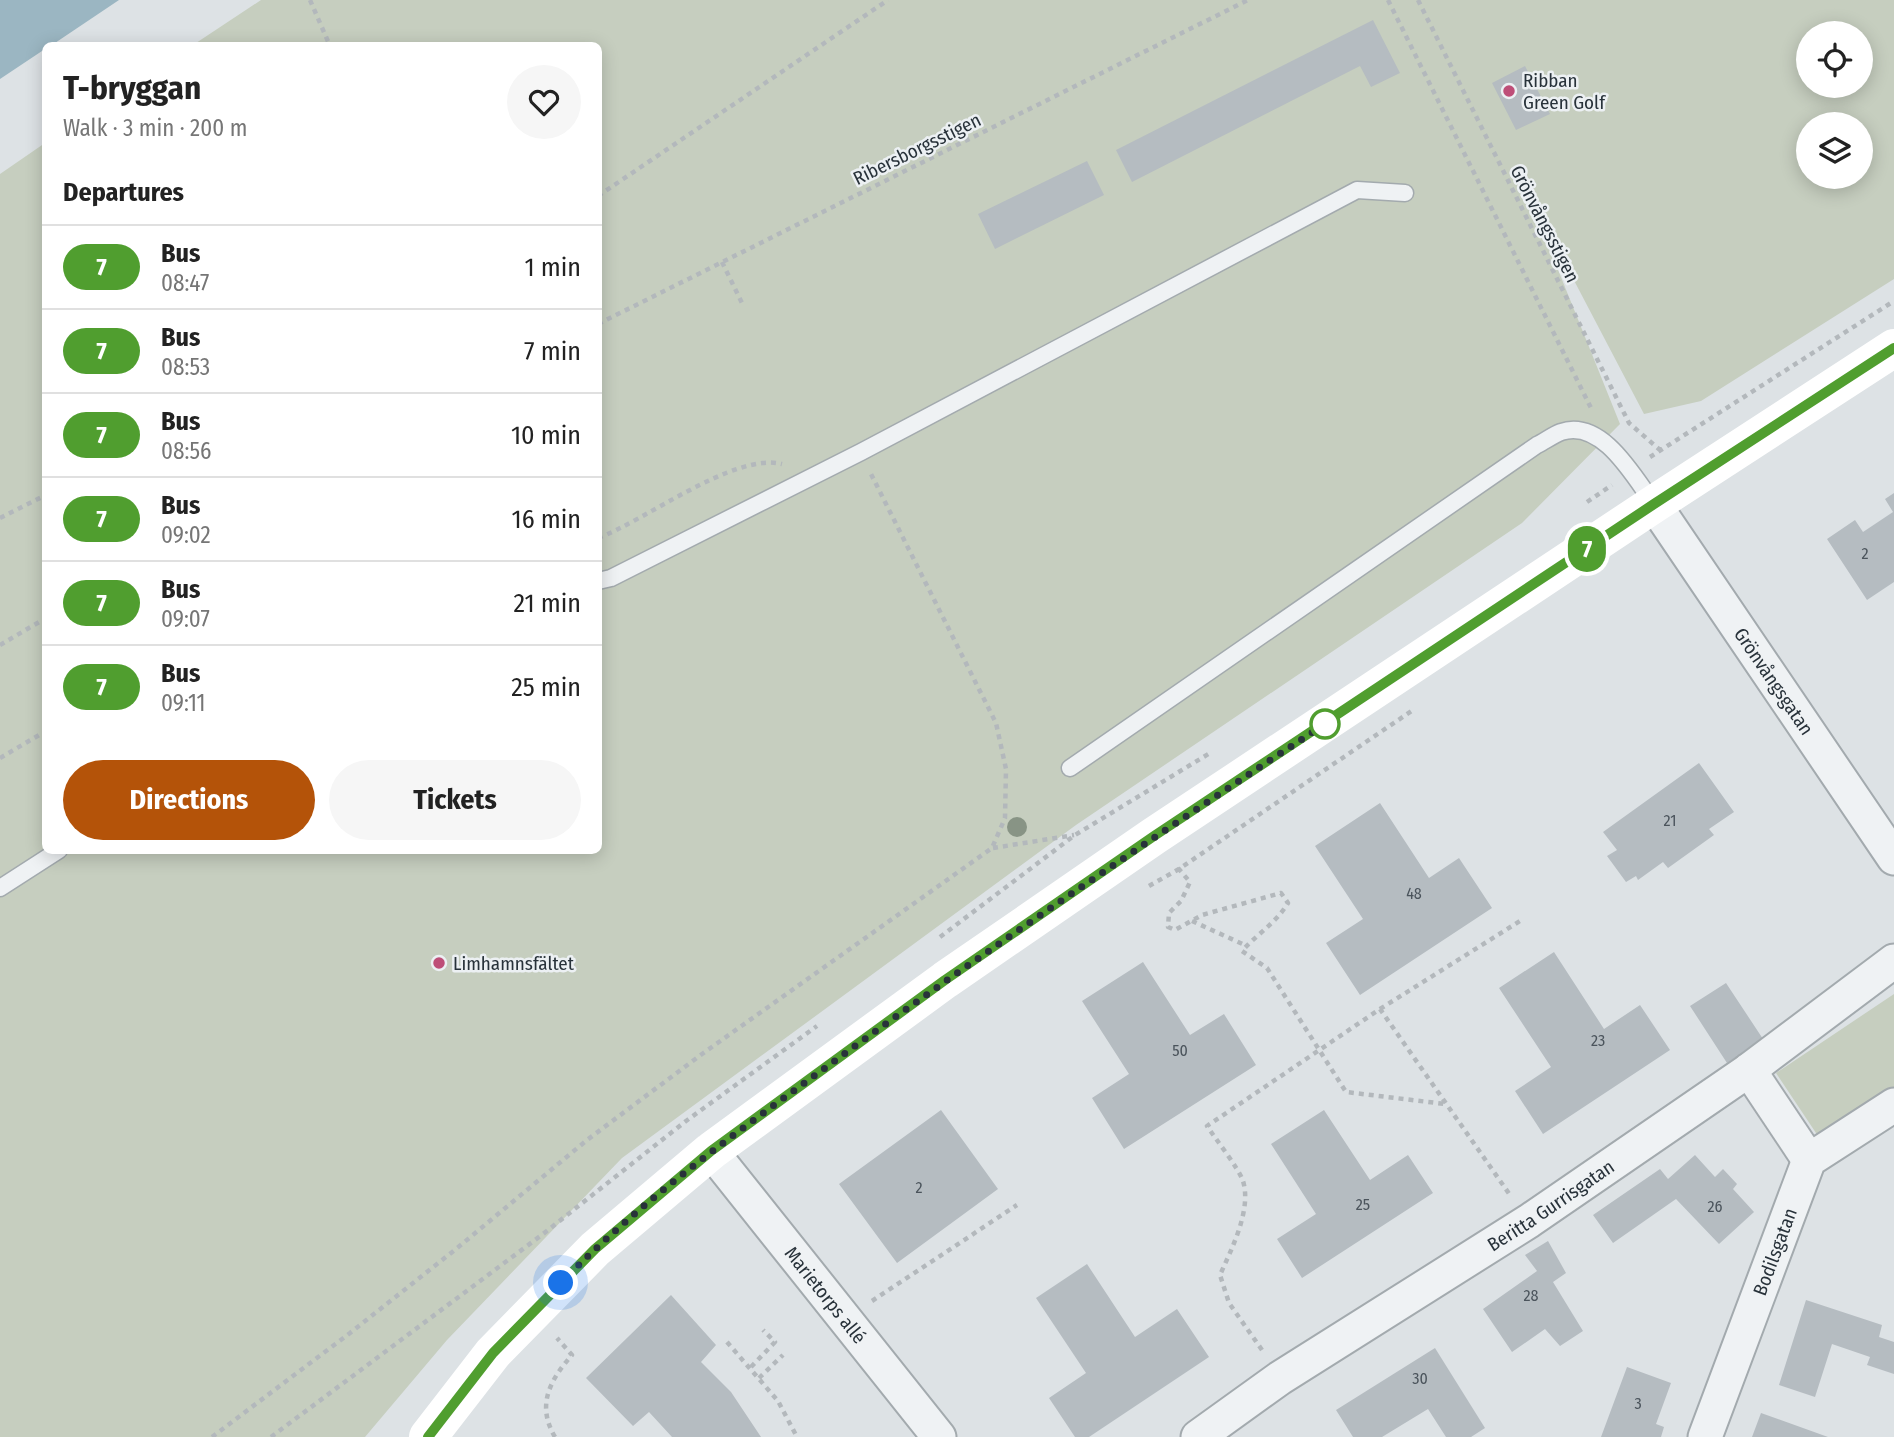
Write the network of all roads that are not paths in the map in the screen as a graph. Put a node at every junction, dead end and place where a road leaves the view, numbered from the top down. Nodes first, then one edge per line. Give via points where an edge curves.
1 (1405, 192) dead end
2 (1894, 348) edge
3 (1654, 504) junction
4 (602, 580) edge
5 (1070, 768) dead end
6 (53, 854) edge
7 (1894, 858) edge
8 (0, 888) edge
9 (1894, 961) edge
10 (1749, 1070) junction
11 (1894, 1105) edge
12 (711, 1151) junction
13 (1809, 1160) junction
14 (428, 1437) edge
15 (939, 1437) edge
16 (1198, 1437) edge
17 (1705, 1437) edge

1 - 4 lane via 1357,190 861,452
2 - 3 main road
3 - 5 lane via 1600,438 1584,430 1562,431
3 - 7 street, Grönvångsgatan
3 - 12 main road via 1154,836 945,980
6 - 8 lane
9 - 10 street, Beritta Gurrisgatan
10 - 13 street
10 - 16 street, Beritta Gurrisgatan via 1529,1221 1280,1378
11 - 13 street
12 - 14 main road via 595,1249 493,1353
12 - 15 street, Marietorps allé
13 - 17 street, Bodilsgatan

